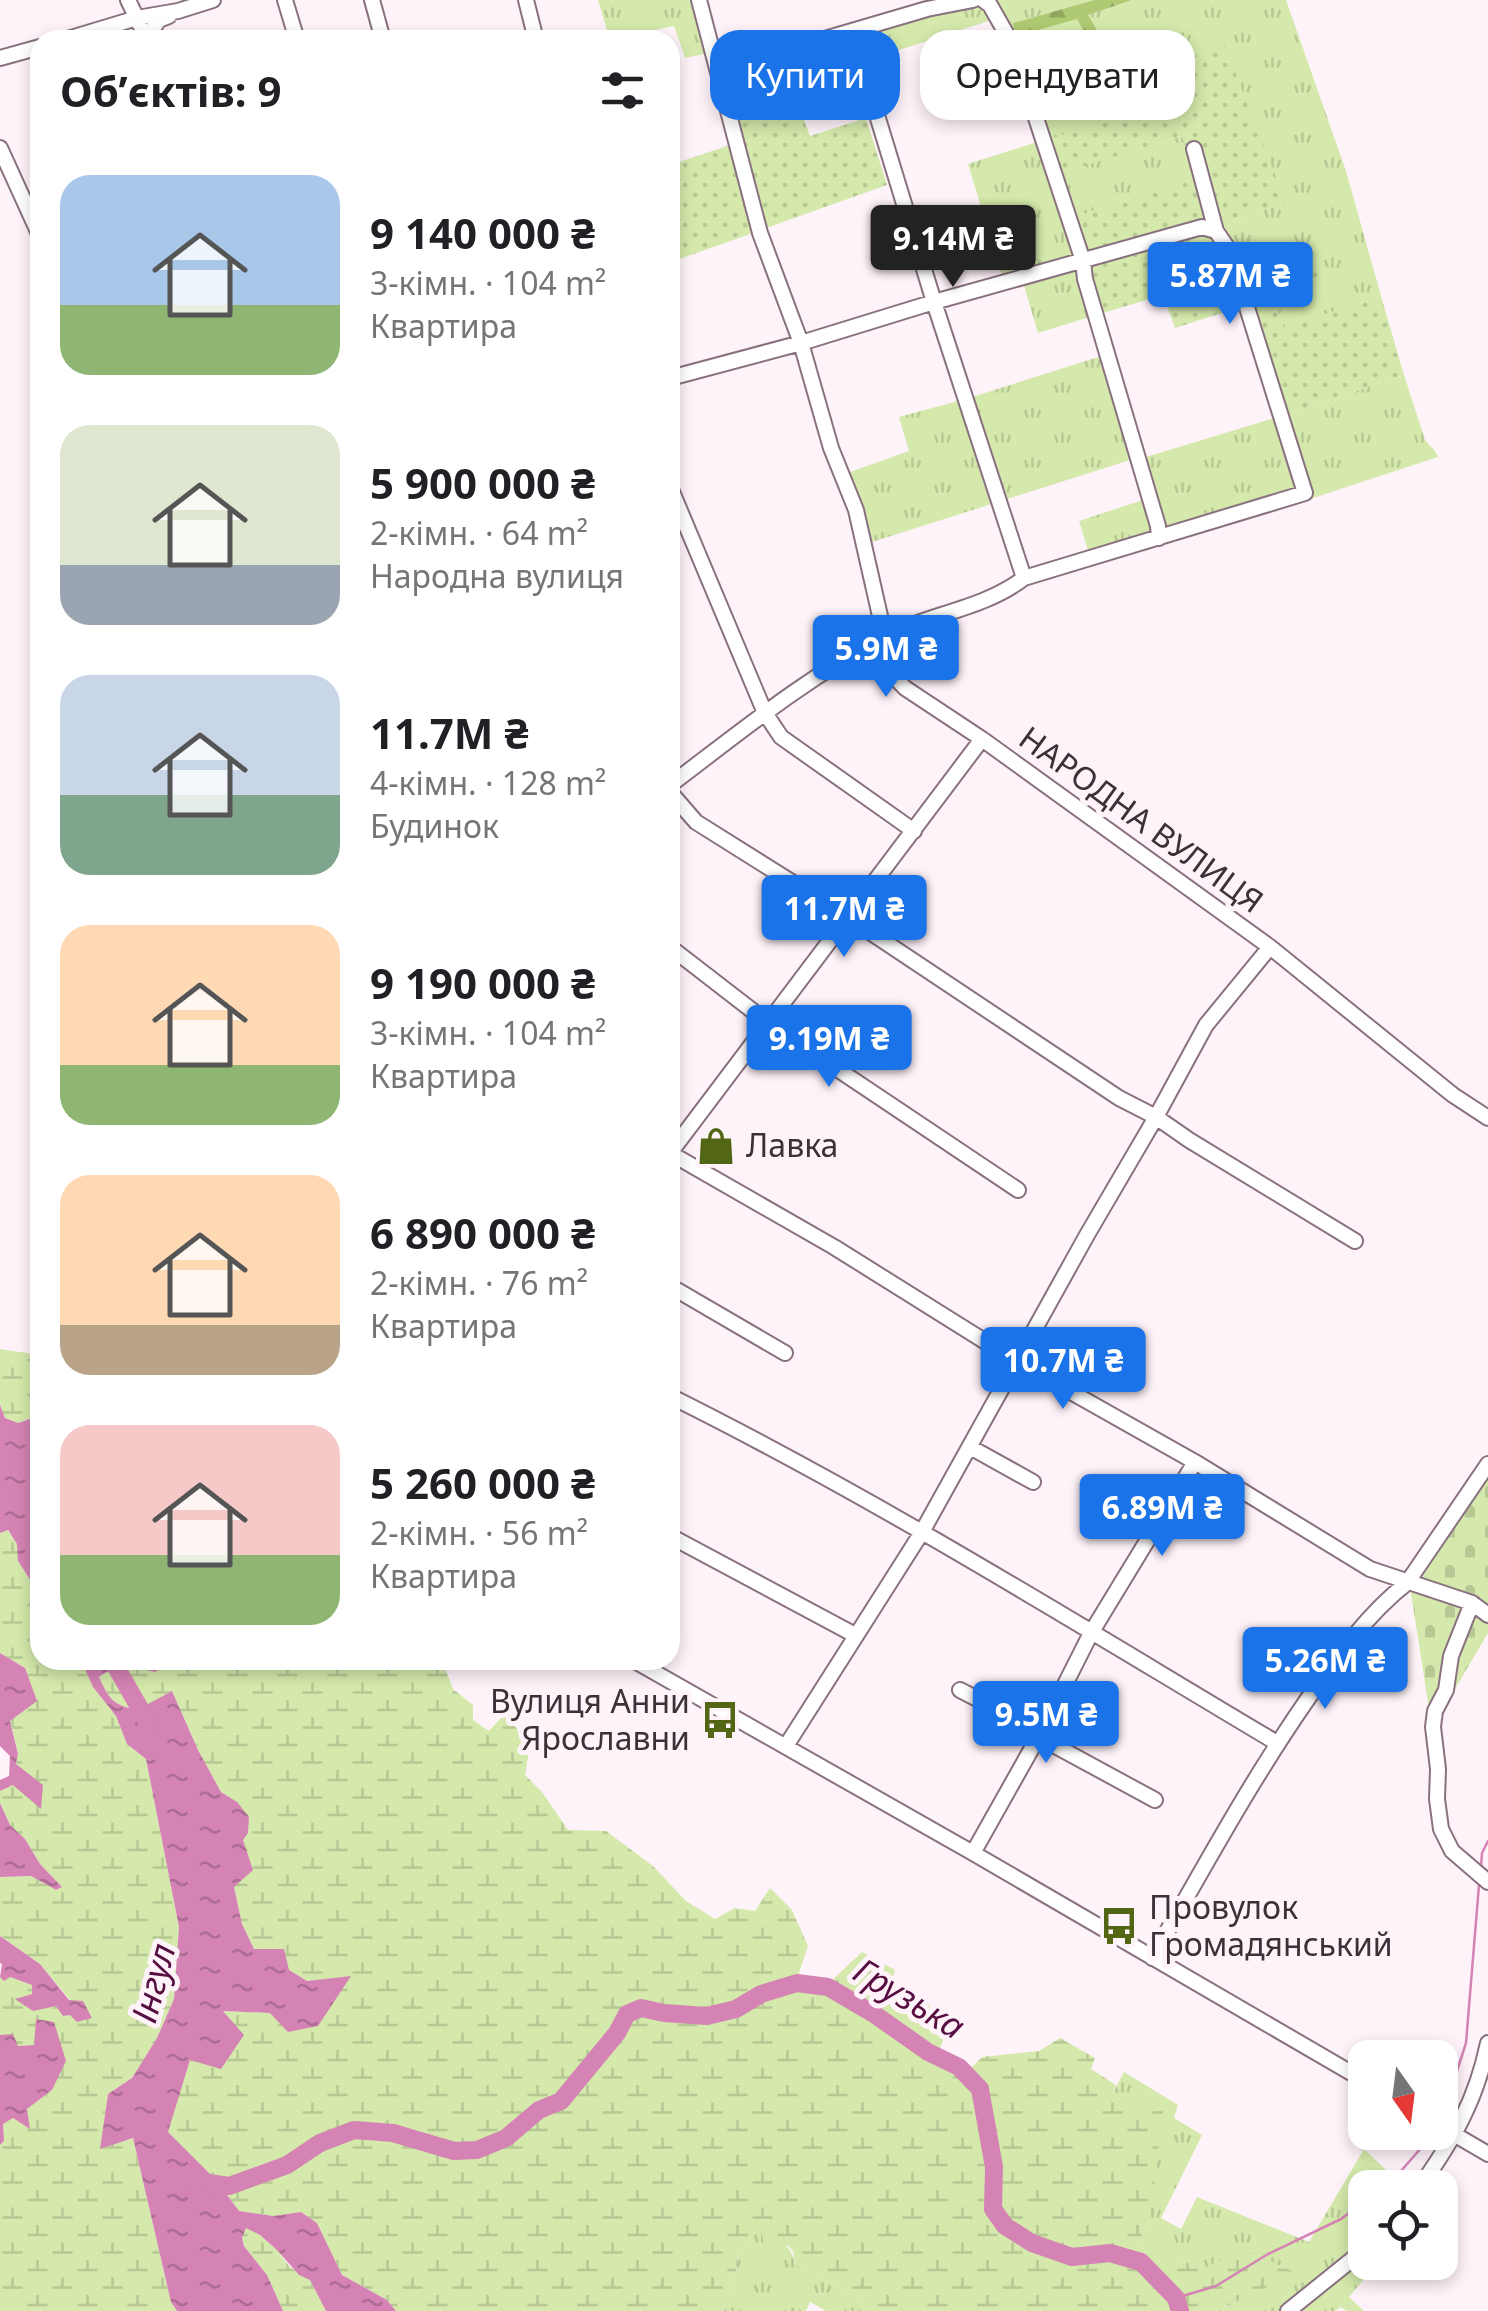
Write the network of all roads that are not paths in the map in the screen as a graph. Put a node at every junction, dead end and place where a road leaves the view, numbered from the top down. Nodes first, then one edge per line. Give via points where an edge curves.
1 (128, 0) edge
2 (213, 0) edge
3 (285, 0) edge
4 (372, 0) edge
5 (526, 0) edge
6 (700, 0) edge
7 (973, 0) edge
8 (983, 0) edge
9 (178, 11) junction
10 (137, 18) junction
11 (97, 30) edge
12 (143, 30) edge
13 (152, 30) edge
14 (294, 30) edge
15 (380, 30) edge
16 (534, 30) edge
17 (856, 30) edge
18 (710, 37) edge
19 (30, 50) edge
20 (0, 58) edge
21 (730, 120) edge
22 (878, 120) edge
23 (0, 148) edge
24 (1194, 149) dead end
25 (30, 214) edge
26 (1216, 231) junction
27 (1083, 260) junction
28 (934, 302) junction
29 (801, 343) junction
30 (680, 375) edge
31 (680, 511) edge
32 (1159, 538) junction
33 (1024, 578) junction
34 (880, 639) junction
35 (765, 714) junction
36 (982, 740) junction
37 (680, 781) edge
38 (680, 802) edge
39 (914, 831) junction
40 (849, 918) junction
41 (1270, 948) junction
42 (680, 955) edge
43 (767, 1022) junction
44 (1156, 1117) junction
45 (1488, 1118) edge
46 (680, 1139) edge
47 (680, 1159) edge
48 (1018, 1190) dead end
49 (1355, 1240) dead end
50 (680, 1292) edge
51 (786, 1353) dead end
52 (1018, 1362) junction
53 (680, 1401) edge
54 (970, 1447) junction
55 (1195, 1462) junction
56 (1488, 1464) edge
57 (1033, 1482) dead end
58 (922, 1532) junction
59 (680, 1541) edge
60 (1407, 1583) junction
61 (1472, 1603) junction
62 (1488, 1615) edge
63 (1091, 1633) junction
64 (855, 1634) junction
65 (651, 1670) edge
66 (960, 1690) dead end
67 (1041, 1732) junction
68 (1278, 1742) junction
69 (786, 1746) junction
70 (1155, 1800) dead end
71 (973, 1853) junction
72 (1488, 1882) edge
73 (1152, 1958) junction
74 (1488, 2043) edge
75 (1348, 2071) edge
76 (1458, 2129) edge
77 (1458, 2138) edge
78 (1488, 2154) edge
79 (1348, 2263) edge
80 (1288, 2311) edge

1 - 10 street
2 - 9 street
3 - 14 street
4 - 15 street
5 - 16 street
6 - 18 street, НАРОДНА ВУЛИЦЯ
7 - 17 street
8 - 27 street via 1011,42
9 - 10 street
9 - 13 street
10 - 11 street
10 - 12 street
19 - 20 street
21 - 29 street, НАРОДНА ВУЛИЦЯ via 760,233
22 - 28 street
23 - 25 street
24 - 26 street
26 - 27 street via 1202,227
26 - 32 street via 1229,250 1305,493
27 - 28 street
27 - 32 street
28 - 29 street
28 - 33 street
29 - 30 street
29 - 34 street, НАРОДНА ВУЛИЦЯ via 856,510
31 - 35 street
32 - 33 street
33 - 34 street
34 - 35 street
34 - 36 street, НАРОДНА ВУЛИЦЯ via 879,662 905,688
35 - 37 street
35 - 39 street via 781,737
36 - 39 street
36 - 41 street, НАРОДНА ВУЛИЦЯ
38 - 40 street via 696,822
39 - 40 street
40 - 43 street
40 - 44 street
41 - 44 street via 1206,1025
41 - 45 street, НАРОДНА ВУЛИЦЯ
42 - 43 street
43 - 46 street
43 - 48 street
44 - 49 street
44 - 52 street
47 - 52 street
50 - 51 street
52 - 54 street
52 - 55 street
53 - 58 street
54 - 57 street
54 - 58 street
55 - 60 street via 1370,1569
55 - 63 street
56 - 60 street
58 - 63 street
58 - 64 street
59 - 64 street
60 - 61 street
60 - 68 street via 1336,1657
61 - 62 street
61 - 72 street via 1435,1711 1437,1799 1452,1850
63 - 67 street
63 - 68 street
64 - 69 street
65 - 69 street
66 - 67 street
67 - 70 street
67 - 71 street
68 - 73 street
69 - 71 street
71 - 73 street
73 - 75 street
74 - 76 street
77 - 78 street
79 - 80 street

